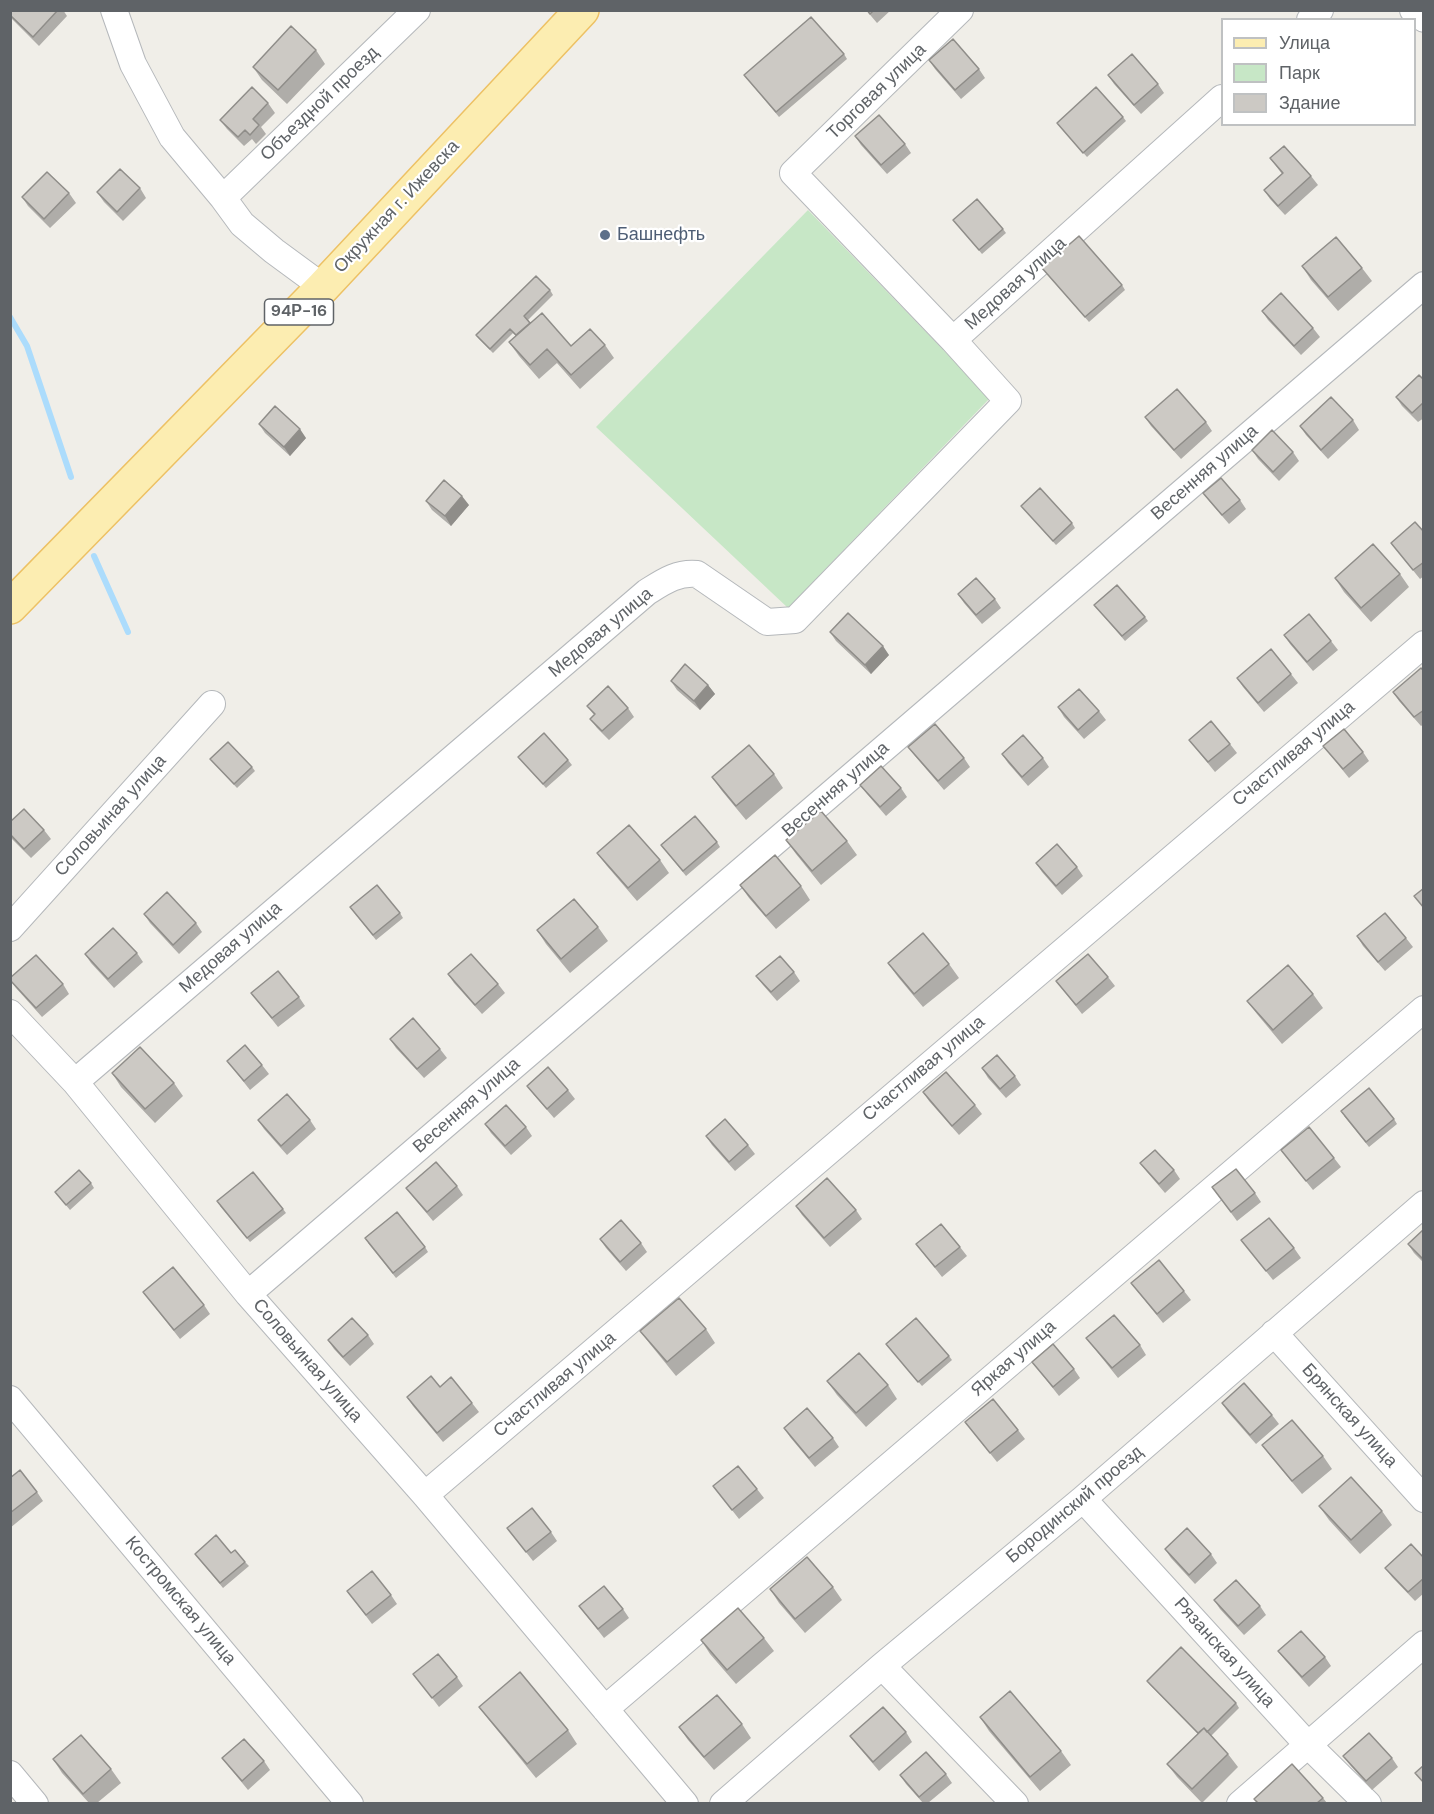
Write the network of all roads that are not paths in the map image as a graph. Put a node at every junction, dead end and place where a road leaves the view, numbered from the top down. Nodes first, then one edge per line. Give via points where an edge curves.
1 (114, 10) edge
2 (417, 10) edge
3 (582, 10) edge
4 (960, 10) edge
5 (1413, 10) edge
6 (1424, 19) edge
7 (1221, 99) edge
8 (223, 198) junction
9 (1424, 285) edge
10 (323, 287) junction
11 (953, 340) junction
12 (10, 607) edge
13 (1424, 644) edge
14 (212, 704) dead end
15 (10, 928) edge
16 (1424, 1009) edge
17 (10, 1013) edge
18 (75, 1082) junction
19 (1424, 1204) edge
20 (248, 1294) junction
21 (1274, 1333) junction
22 (10, 1399) edge
23 (425, 1495) junction
24 (1083, 1499) junction
25 (1424, 1499) edge
26 (1424, 1644) edge
27 (882, 1666) junction
28 (605, 1709) junction
29 (1307, 1744) junction
30 (10, 1774) edge
31 (35, 1803) edge
32 (350, 1803) edge
33 (685, 1803) edge
34 (723, 1803) edge
35 (1015, 1803) edge
36 (1240, 1803) edge
37 (1368, 1803) edge

1 - 8 street via 133,64 172,137
2 - 8 street, Объездной проезд
3 - 10 main road, Окружная г. Ижевска / 94Р-16
4 - 11 street, Торговая улица via 793,173
5 - 6 street
7 - 11 street, Медовая улица
8 - 10 street via 242,224
9 - 20 street, Весенняя улица
10 - 12 main road, Окружная г. Ижевска / 94Р-16
11 - 18 street, Медовая улица via 1008,401 795,620 766,622 697,574 684,573 664,581
13 - 23 street, Счастливая улица
14 - 15 street, Соловьиная улица
16 - 28 street, Яркая улица
17 - 18 street, Соловьиная улица
18 - 20 street, Соловьиная улица
19 - 21 street, Бородинский проезд
20 - 23 street, Соловьиная улица
21 - 24 street, Бородинский проезд
21 - 25 street, Брянская улица
22 - 32 street, Костромская улица
23 - 28 street, Соловьиная улица
24 - 27 street, Бородинский проезд
24 - 29 street, Рязанская улица
26 - 29 street
27 - 34 street, Бородинский проезд
27 - 35 street
28 - 33 street, Соловьиная улица
29 - 36 street
29 - 37 street, Рязанская улица
30 - 31 street

